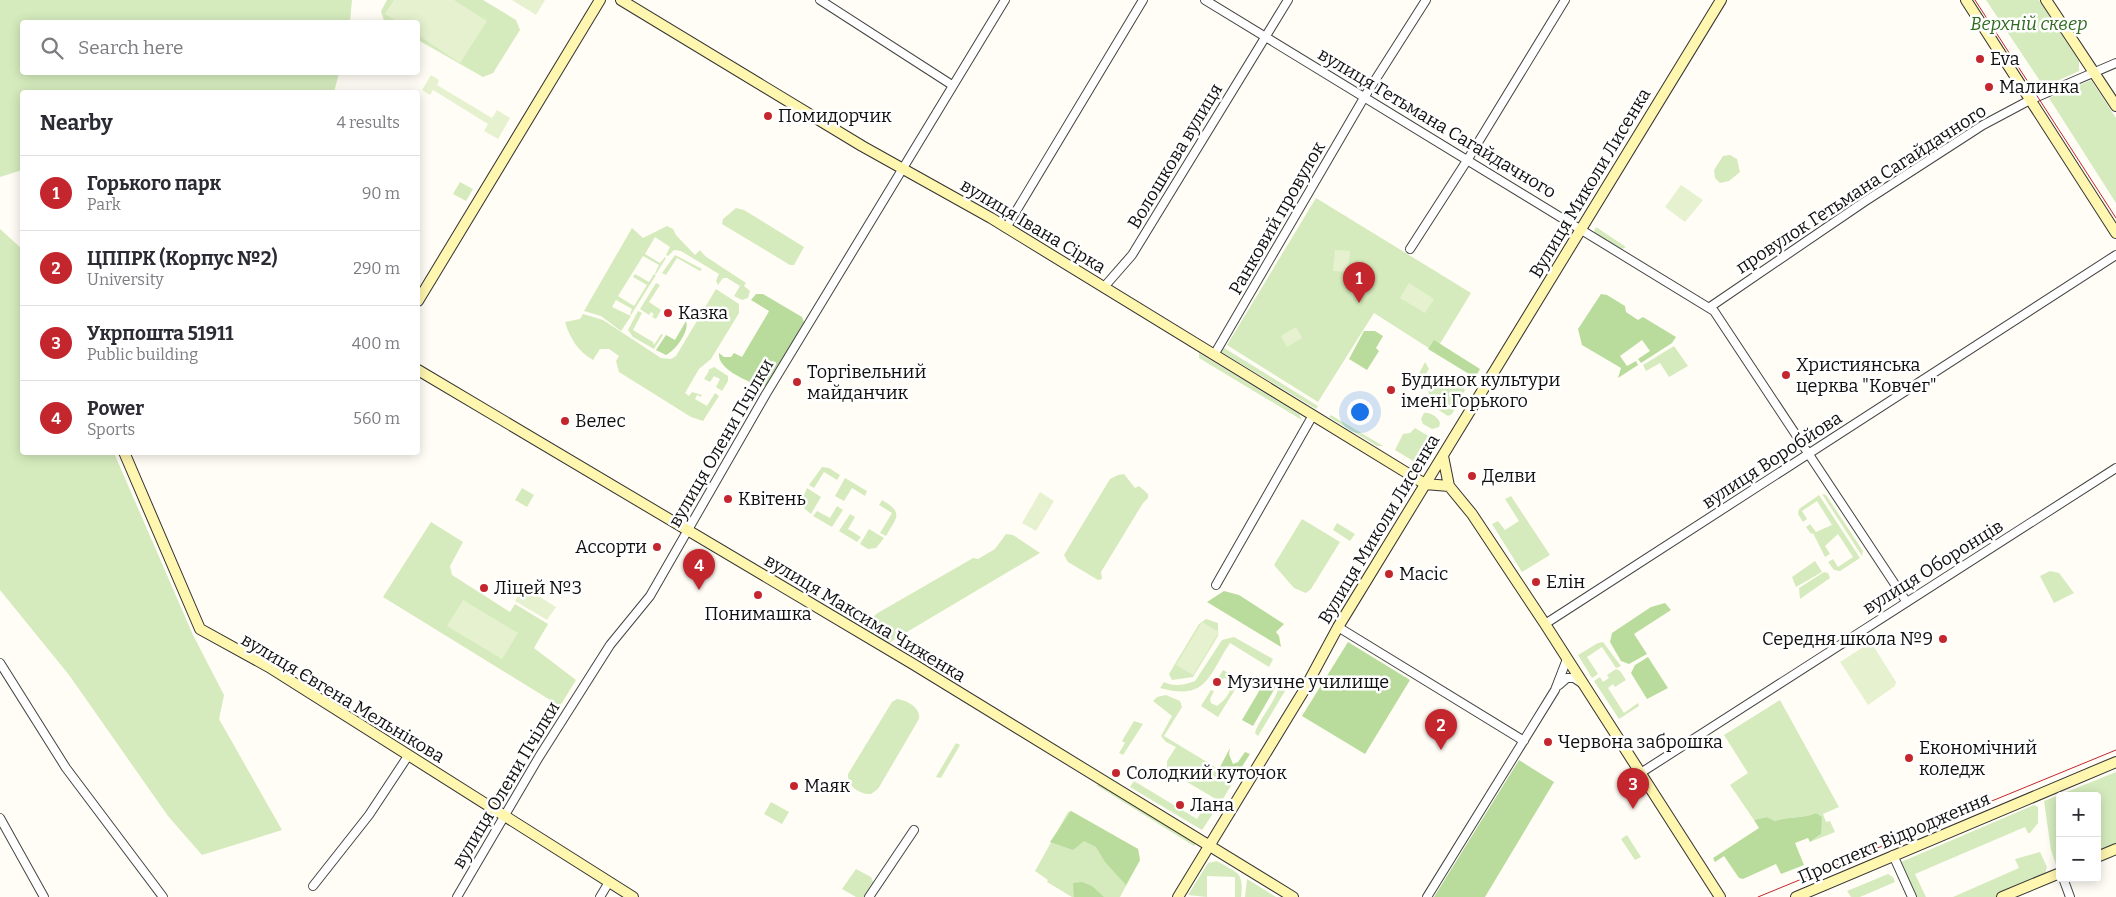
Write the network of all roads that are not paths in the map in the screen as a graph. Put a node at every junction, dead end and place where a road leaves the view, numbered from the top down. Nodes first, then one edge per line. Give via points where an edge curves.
1 (600, 0) edge
2 (621, 0) edge
3 (820, 0) edge
4 (1005, 0) edge
5 (1143, 0) edge
6 (1205, 0) edge
7 (1288, 0) edge
8 (1426, 0) edge
9 (1565, 0) edge
10 (1721, 0) edge
11 (1966, 0) edge
12 (2046, 0) edge
13 (1265, 37) junction
14 (2116, 63) edge
15 (2094, 72) junction
16 (952, 85) junction
17 (1365, 96) junction
18 (2030, 100) junction
19 (2116, 106) edge
20 (1468, 159) junction
21 (901, 169) junction
22 (1006, 228) junction
23 (1581, 229) junction
24 (2116, 233) edge
25 (1410, 248) dead end
26 (2116, 255) edge
27 (1104, 288) junction
28 (420, 298) edge
29 (1710, 307) junction
30 (1214, 355) junction
31 (420, 371) edge
32 (1313, 415) junction
33 (1809, 453) junction
34 (125, 455) edge
35 (1443, 456) junction
36 (2116, 468) edge
37 (1426, 484) junction
38 (1449, 486) junction
39 (688, 531) junction
40 (1216, 585) dead end
41 (1906, 601) junction
42 (1545, 624) junction
43 (1338, 627) junction
44 (1568, 659) junction
45 (0, 663) edge
46 (1585, 686) junction
47 (1555, 690) junction
48 (1524, 741) junction
49 (408, 756) junction
50 (2116, 762) edge
51 (1639, 774) junction
52 (504, 816) junction
53 (0, 818) edge
54 (914, 830) dead end
55 (1208, 847) junction
56 (2116, 849) edge
57 (2101, 855) edge
58 (1893, 856) junction
59 (2056, 877) edge
60 (609, 882) junction
61 (2062, 882) edge
62 (313, 886) dead end
63 (44, 897) edge
64 (163, 897) edge
65 (457, 897) edge
66 (600, 897) edge
67 (633, 897) edge
68 (869, 897) edge
69 (1178, 897) edge
70 (1293, 897) edge
71 (1427, 897) edge
72 (1720, 897) edge
73 (1796, 897) edge
74 (1912, 897) edge
75 (2002, 897) edge
76 (2070, 897) edge

1 - 28 street
2 - 21 street, вулиця Івана Сірка
3 - 16 street
4 - 16 street, вулиця Олени Пчілки
5 - 22 street
6 - 13 street, вулиця Гетьмана Сагайдачного
7 - 13 street, Волошкова вулиця
8 - 17 street, Ранковий провулок
9 - 20 street
10 - 23 street, Вулиця Миколи Лисенка
11 - 18 street
12 - 15 street
13 - 17 street, вулиця Гетьмана Сагайдачного
13 - 27 street, Волошкова вулиця via 1132,255
14 - 15 street, провулок Гетьмана Сагайдачного
15 - 18 street, провулок Гетьмана Сагайдачного
15 - 19 street
16 - 21 street, вулиця Олени Пчілки
17 - 20 street, вулиця Гетьмана Сагайдачного
17 - 30 street, Ранковий провулок
18 - 24 street
18 - 29 street, провулок Гетьмана Сагайдачного via 1864,202
20 - 23 street, вулиця Гетьмана Сагайдачного
20 - 25 street
21 - 22 street, вулиця Івана Сірка
21 - 39 street, вулиця Олени Пчілки
22 - 27 street, вулиця Івана Сірка
23 - 29 street, вулиця Гетьмана Сагайдачного
23 - 35 street, Вулиця Миколи Лисенка
26 - 33 street, вулиця Воробйова
27 - 30 street, вулиця Івана Сірка
29 - 33 street, вулиця Гетьмана Сагайдачного
30 - 32 street, вулиця Івана Сірка
31 - 39 street, вулиця Максима Чиженка
32 - 37 street, вулиця Івана Сірка
32 - 40 street
33 - 41 street, вулиця Гетьмана Сагайдачного
33 - 42 street, вулиця Воробйова
34 - 49 street, вулиця Євгена Мельнікова via 200,629 269,667
35 - 37 street, Вулиця Миколи Лисенка
35 - 38 street
36 - 41 street, вулиця Оборонців
37 - 38 street
37 - 43 street, Вулиця Миколи Лисенка
38 - 42 street via 1472,514
39 - 52 street, вулиця Олени Пчілки via 650,596 610,645
39 - 55 street, вулиця Максима Чиженка via 913,664
41 - 51 street, вулиця Оборонців
42 - 44 street
43 - 48 street
43 - 55 street, Вулиця Миколи Лисенка via 1303,692
44 - 46 street
44 - 47 street
45 - 64 street via 66,768
46 - 47 street via 1574,678 1567,678
46 - 51 street
47 - 48 street
48 - 71 street
49 - 52 street, вулиця Євгена Мельнікова
49 - 62 street via 369,815
50 - 58 street, Проспект Відродження
51 - 72 street
52 - 60 street, вулиця Євгена Мельнікова
52 - 65 street, вулиця Олени Пчілки
53 - 63 street
54 - 68 street
55 - 69 street, Вулиця Миколи Лисенка
55 - 70 street, вулиця Максима Чиженка
56 - 57 street
58 - 73 street, Проспект Відродження
58 - 74 street
59 - 75 street
60 - 66 street
60 - 67 street, вулиця Євгена Мельнікова
61 - 76 street

